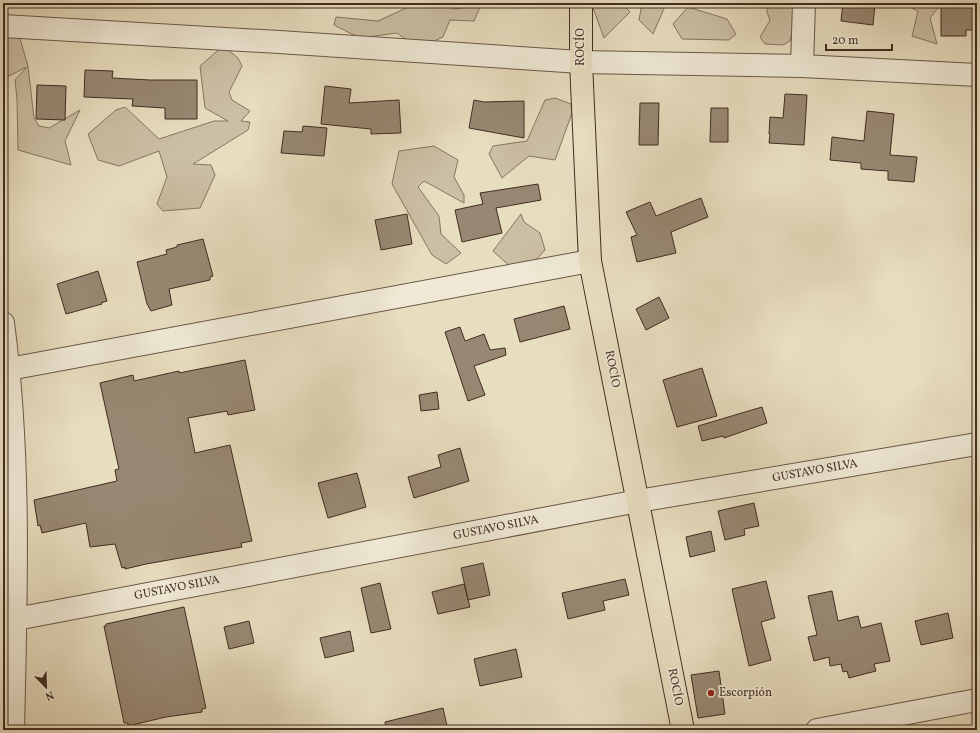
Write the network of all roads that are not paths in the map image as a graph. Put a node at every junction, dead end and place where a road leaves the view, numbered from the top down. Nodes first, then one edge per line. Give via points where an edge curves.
1 (581, 3) edge
2 (804, 3) edge
3 (3, 26) edge
4 (581, 62) junction
5 (802, 66) junction
6 (977, 75) edge
7 (590, 261) junction
8 (3, 323) edge
9 (9, 369) junction
10 (977, 444) edge
11 (9, 465) edge
12 (638, 501) junction
13 (16, 619) junction
14 (977, 700) edge
15 (13, 730) edge
16 (683, 730) edge
17 (818, 730) edge

1 - 4 main road, ROCÍO
2 - 5 street
3 - 4 street
4 - 5 street
4 - 7 main road, ROCÍO
5 - 6 street
7 - 9 street
7 - 12 main road, ROCÍO
8 - 9 street
9 - 11 street
10 - 12 street, GUSTAVO SILVA
11 - 13 street
12 - 13 street, GUSTAVO SILVA
12 - 16 main road, ROCÍO
13 - 15 street
14 - 17 street

